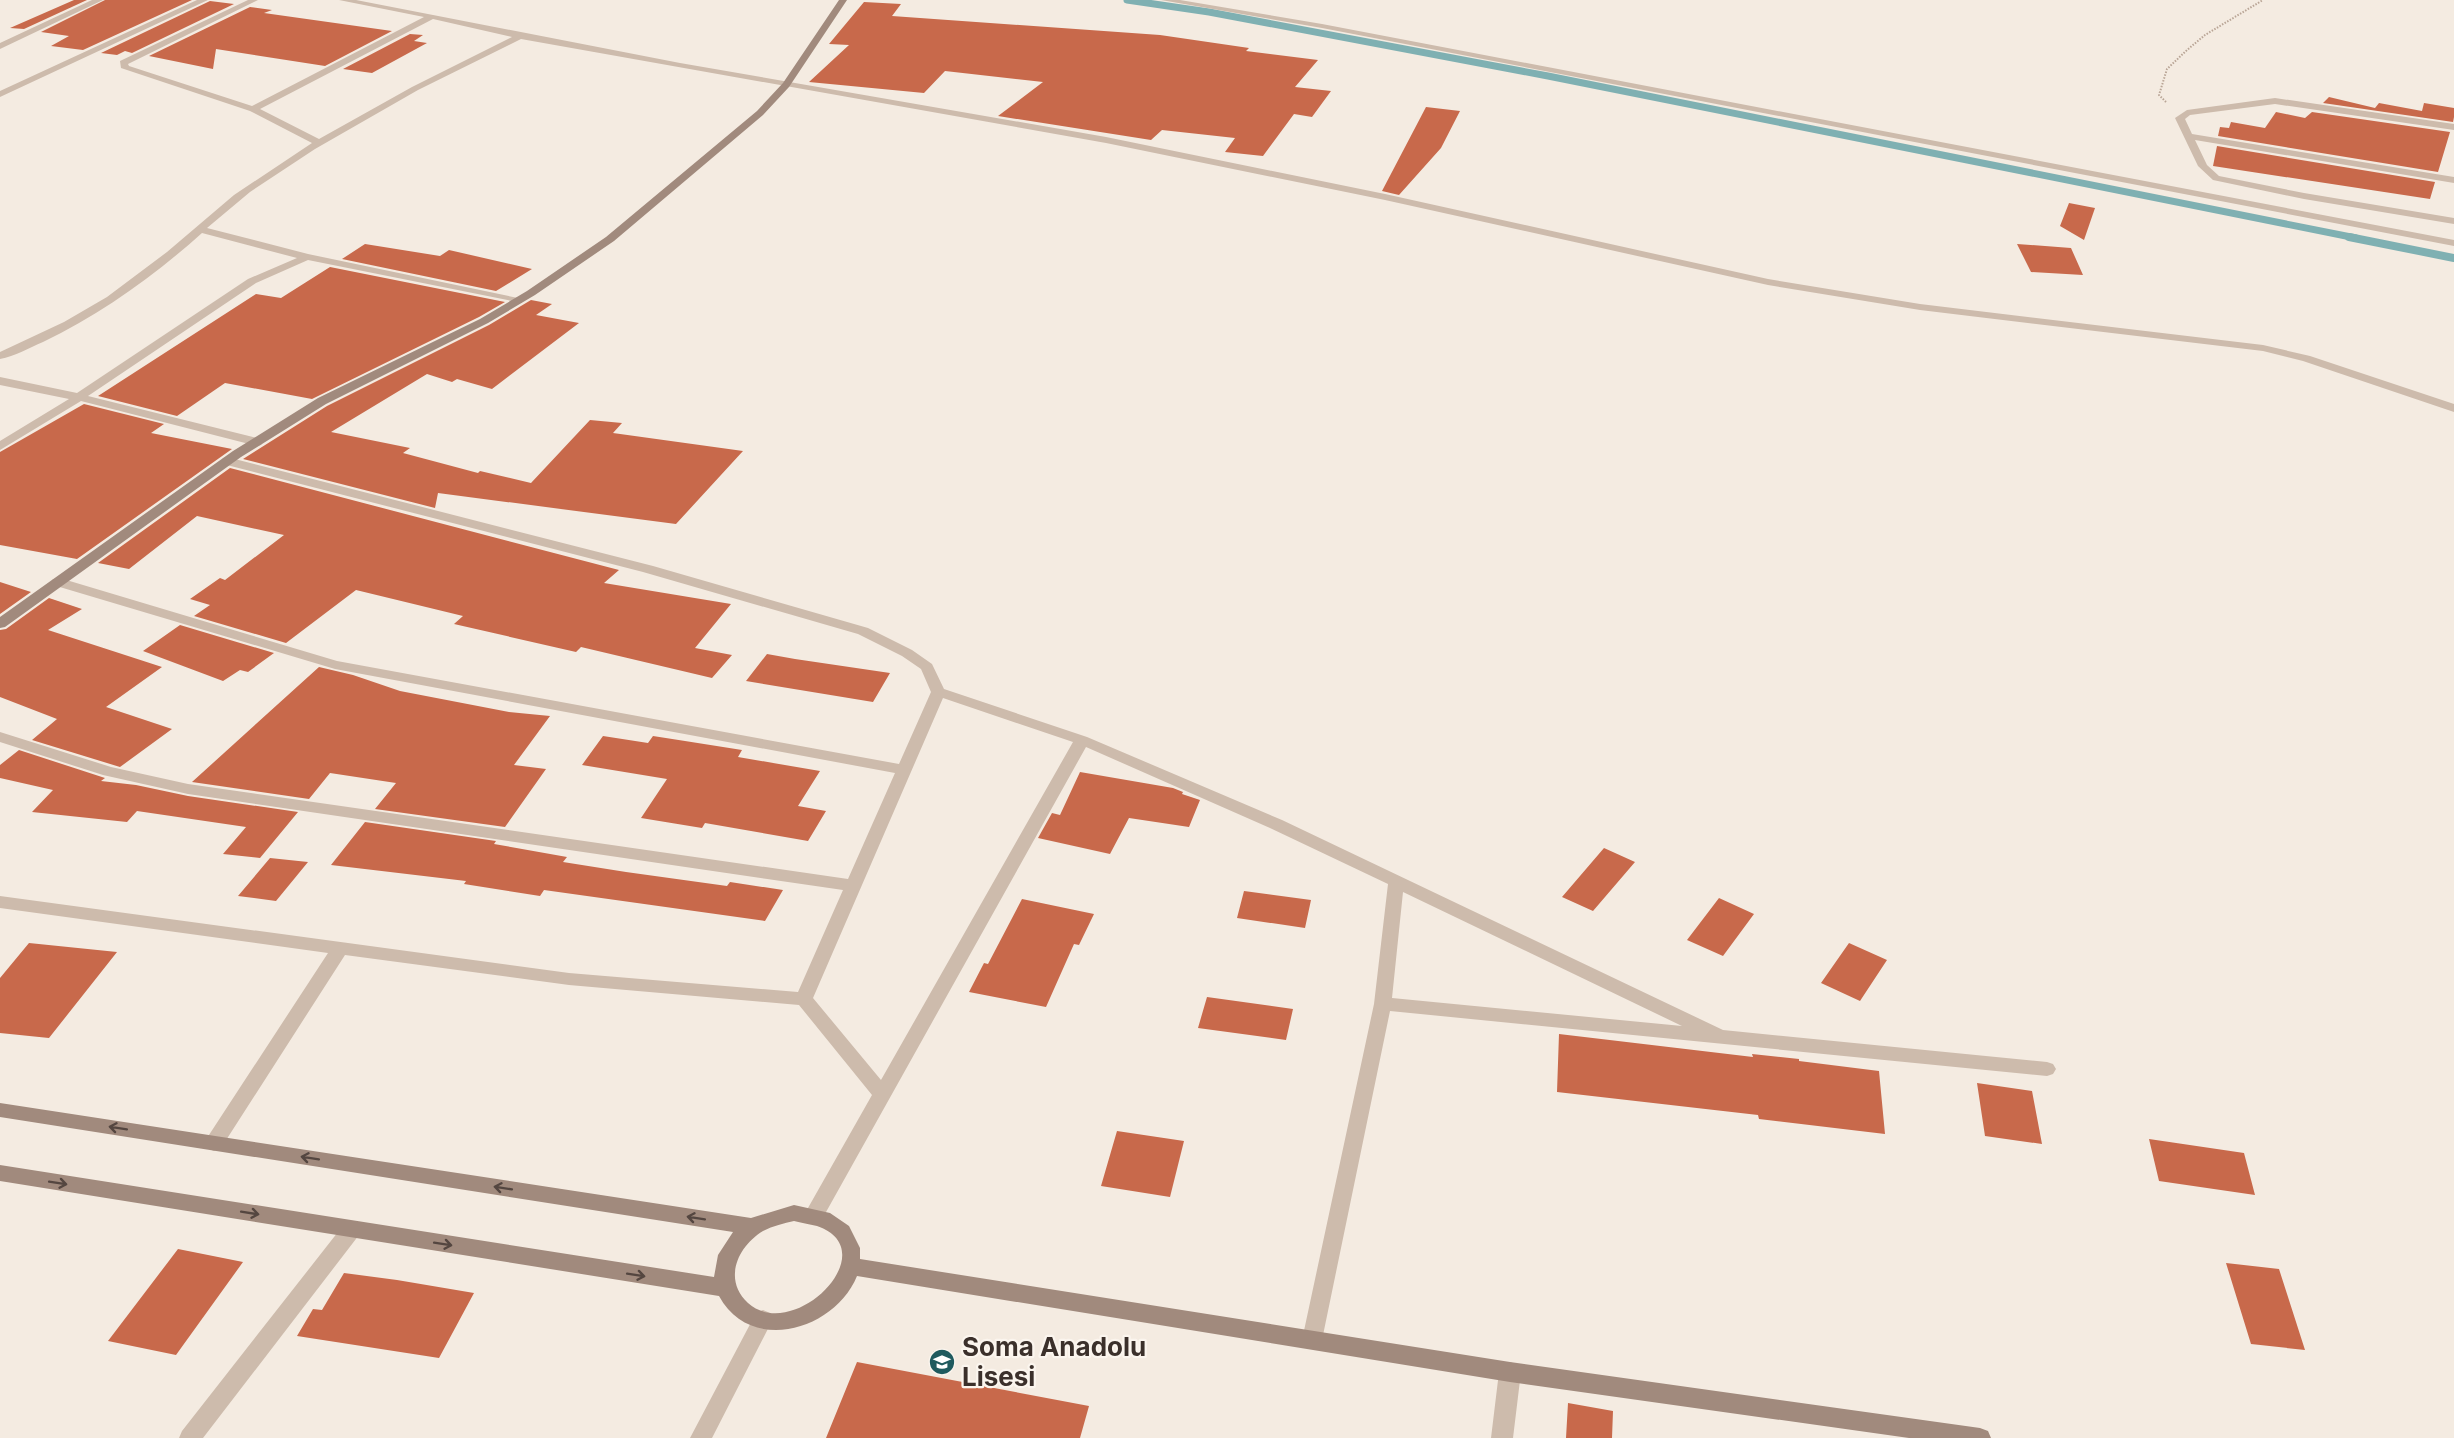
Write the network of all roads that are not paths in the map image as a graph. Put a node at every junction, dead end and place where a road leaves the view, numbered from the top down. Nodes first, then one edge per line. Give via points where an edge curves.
1 (99, 0) edge
2 (204, 0) edge
3 (254, 0) edge
4 (344, 0) edge
5 (390, 0) edge
6 (843, 0) edge
7 (1165, 0) edge
8 (380, 6) junction
9 (432, 16) junction
10 (520, 36) junction
11 (0, 46) edge
12 (786, 85) junction
13 (0, 94) edge
14 (253, 109) junction
15 (2454, 127) edge
16 (2188, 136) junction
17 (320, 143) junction
18 (2454, 180) edge
19 (2454, 221) edge
20 (200, 229) junction
21 (2454, 243) edge
22 (307, 257) junction
23 (518, 301) junction
24 (0, 356) edge
25 (0, 381) edge
26 (78, 397) junction
27 (2454, 408) edge
28 (257, 442) junction
29 (0, 446) edge
30 (227, 461) junction
31 (58, 582) junction
32 (0, 624) edge
33 (938, 692) junction
34 (0, 737) edge
35 (1082, 740) junction
36 (904, 770) junction
37 (1396, 884) junction
38 (853, 886) junction
39 (0, 902) edge
40 (341, 947) junction
41 (804, 999) junction
42 (1383, 1004) junction
43 (1720, 1037) junction
44 (2047, 1069) dead end
45 (882, 1094) junction
46 (0, 1110) edge
47 (214, 1143) junction
48 (0, 1173) edge
49 (814, 1215) junction
50 (754, 1227) junction
51 (352, 1229) junction
52 (851, 1266) junction
53 (725, 1288) junction
54 (763, 1319) junction
55 (1312, 1340) junction
56 (1510, 1372) junction
57 (189, 1438) edge
58 (701, 1438) edge
59 (1502, 1438) edge
60 (1980, 1438) edge

1 - 11 street
2 - 13 street
3 - 14 street via 123,63 125,68
4 - 8 street
5 - 8 street
6 - 12 main road
7 - 21 street via 1322,26
8 - 9 street
9 - 10 street
9 - 14 street
10 - 12 street
10 - 17 street
12 - 23 main road via 760,113 610,239
12 - 27 street via 1149,149 1778,284 1920,307 2263,348 2306,358
14 - 17 street
15 - 16 street via 2275,101 2187,113 2180,118
16 - 18 street
16 - 19 street via 2203,166 2216,178
17 - 20 street via 248,189
20 - 22 street
20 - 24 street via 105,303 37,342
22 - 23 street
22 - 26 street via 252,281
23 - 28 main road via 322,401
25 - 26 street
26 - 28 street
26 - 29 street
28 - 30 main road
30 - 31 main road
30 - 33 street via 648,569 863,631 927,667
31 - 32 main road
31 - 36 street via 335,666
33 - 35 street
33 - 36 street
34 - 38 street via 108,771 188,789
35 - 37 street via 1276,824
35 - 45 street
36 - 38 street
37 - 42 street
37 - 43 street
38 - 41 street
39 - 40 street
40 - 41 street via 569,979
40 - 47 street
41 - 45 street
42 - 43 street
42 - 55 street
43 - 44 street
45 - 49 street
47 -> 46 main road
50 -> 47 main road
48 -> 51 main road
49 - 50 main road via 773,1217
49 - 52 main road via 844,1233 851,1248
50 - 53 main road via 738,1240 727,1257
51 -> 53 main road
51 - 57 street
52 - 54 main road via 838,1292 813,1311 792,1319
52 - 55 main road
53 - 54 main road via 735,1306
54 - 58 street
55 - 56 main road
56 - 59 street
56 - 60 main road

